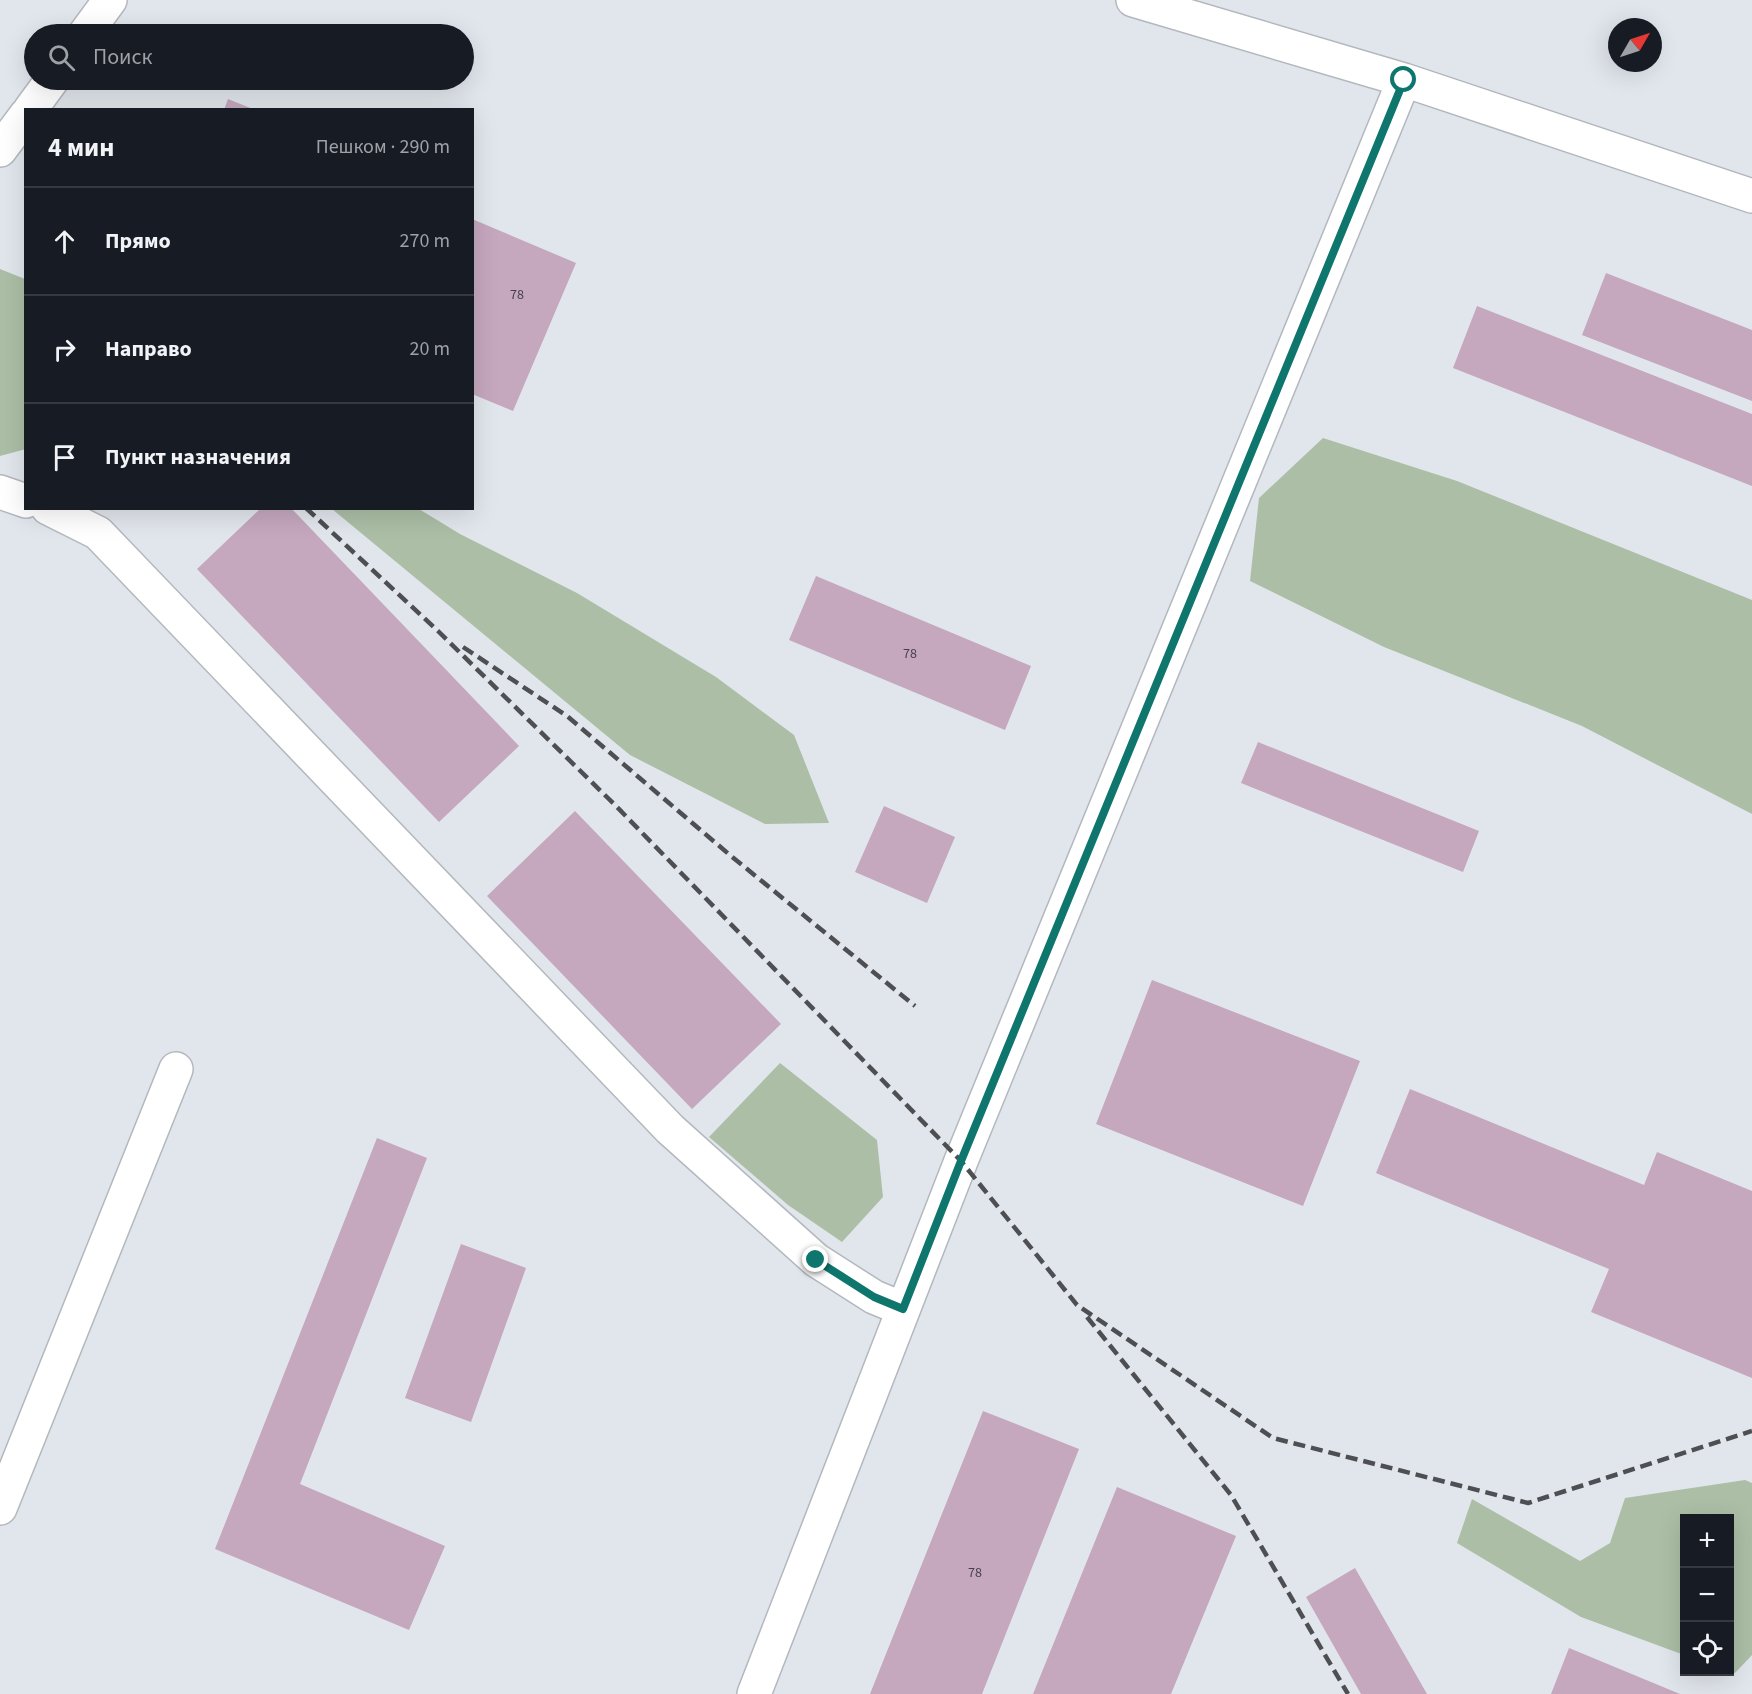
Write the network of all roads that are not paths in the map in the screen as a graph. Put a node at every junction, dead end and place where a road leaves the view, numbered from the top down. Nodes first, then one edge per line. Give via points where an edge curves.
1 (110, 0) edge
2 (1133, 0) edge
3 (92, 24) edge
4 (1404, 80) junction
5 (45, 90) edge
6 (31, 108) edge
7 (24, 118) edge
8 (0, 150) edge
9 (1752, 196) edge
10 (0, 492) edge
11 (24, 500) edge
12 (52, 510) edge
13 (176, 1069) dead end
14 (903, 1309) junction
15 (0, 1508) edge
16 (754, 1694) edge

1 - 3 lane
2 - 4 lane
4 - 9 lane
4 - 14 lane
5 - 6 lane
7 - 8 lane
10 - 11 lane
12 - 14 lane via 98,533 670,1129 816,1260 874,1297
13 - 15 lane
14 - 16 lane

